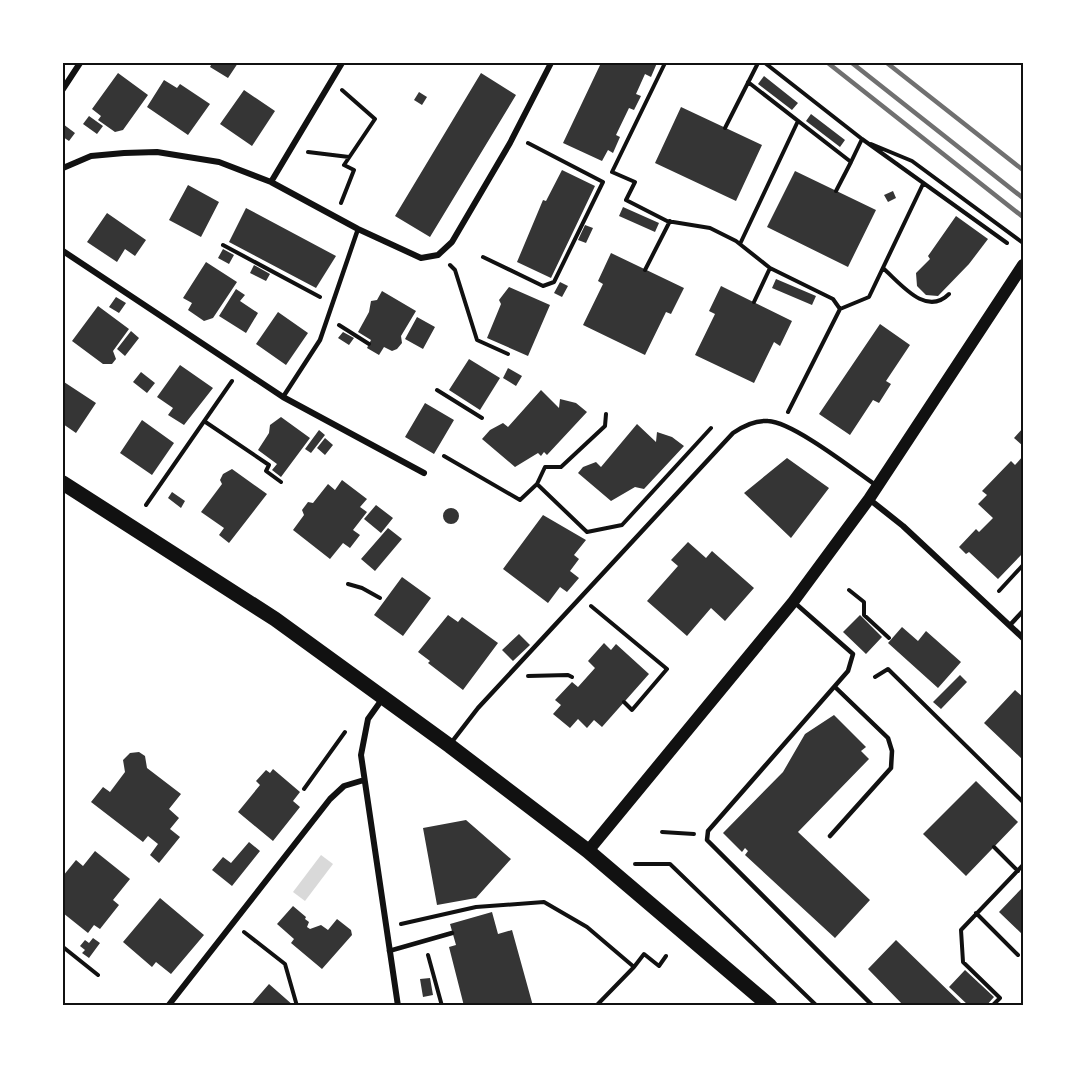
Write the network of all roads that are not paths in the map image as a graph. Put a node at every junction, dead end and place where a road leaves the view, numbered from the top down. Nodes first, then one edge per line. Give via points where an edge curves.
1 (80, 63) edge
2 (342, 63) edge
3 (551, 63) edge
4 (63, 89) edge
5 (63, 168) edge
6 (271, 182) junction
7 (358, 230) junction
8 (63, 251) edge
9 (1023, 265) edge
10 (283, 397) junction
11 (424, 473) dead end
12 (63, 483) edge
13 (878, 486) junction
14 (869, 499) junction
15 (793, 602) junction
16 (1023, 611) edge
17 (1010, 626) junction
18 (1023, 638) edge
19 (836, 687) junction
20 (383, 698) junction
21 (450, 746) junction
22 (364, 780) junction
23 (830, 836) dead end
24 (588, 850) junction
25 (452, 933) dead end
26 (389, 951) junction
27 (168, 1006) edge
28 (398, 1006) edge
29 (770, 1006) edge
30 (873, 1006) edge

1 - 4 street
2 - 6 street
3 - 7 street via 452,242 438,255 420,258
5 - 6 street via 91,156 158,152 219,162
6 - 7 street
7 - 10 lane via 320,340
8 - 10 street
9 - 13 main road
10 - 11 street
12 - 20 main road via 275,619
13 - 14 main road
13 - 21 lane via 782,424 770,420 744,426 733,433 478,708
14 - 15 main road
14 - 17 street
15 - 19 lane via 853,654 848,671
15 - 24 main road
16 - 17 lane
17 - 18 street
19 - 23 lane via 888,738 892,751 891,768
19 - 30 lane via 707,835 710,843
20 - 21 main road
20 - 22 street via 364,730
21 - 24 main road
22 - 26 street
22 - 27 street via 344,786 330,799
24 - 29 main road
25 - 26 lane
26 - 28 street

